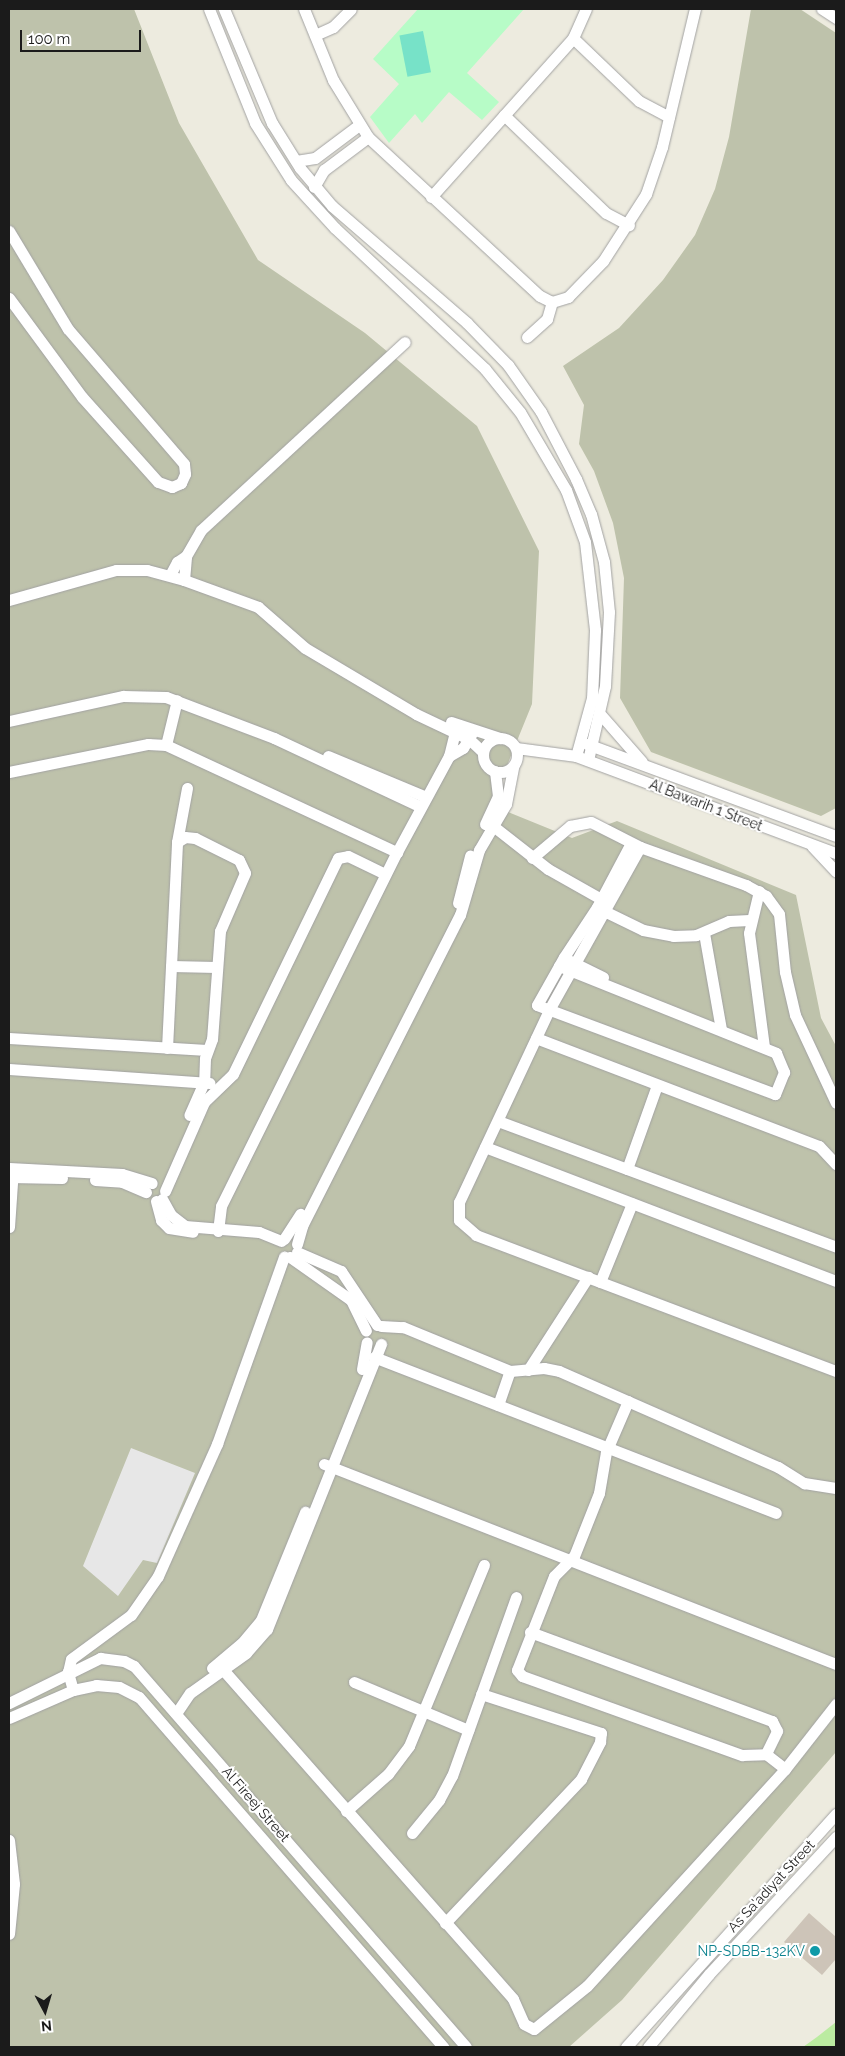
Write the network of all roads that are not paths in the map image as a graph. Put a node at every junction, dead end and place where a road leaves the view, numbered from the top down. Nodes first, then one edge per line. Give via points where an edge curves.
1 (209, 9) edge
2 (224, 9) edge
3 (304, 9) edge
4 (351, 9) edge
5 (586, 9) edge
6 (694, 9) edge
7 (822, 9) edge
8 (836, 18) edge
9 (315, 35) junction
10 (573, 38) junction
11 (504, 115) junction
12 (669, 116) junction
13 (359, 125) junction
14 (368, 136) junction
15 (335, 144) junction
16 (342, 155) junction
17 (296, 161) junction
18 (314, 187) junction
19 (432, 197) junction
20 (629, 225) junction
21 (9, 231) edge
22 (9, 298) edge
23 (552, 302) junction
24 (527, 337) dead end
25 (405, 342) dead end
26 (540, 412) junction
27 (526, 422) junction
28 (186, 556) junction
29 (170, 576) junction
30 (184, 580) junction
31 (9, 600) edge
32 (177, 700) junction
33 (601, 714) junction
34 (9, 721) edge
35 (456, 728) junction
36 (471, 735) junction
37 (501, 738) junction
38 (582, 742) junction
39 (166, 745) junction
40 (594, 746) junction
41 (516, 748) junction
42 (483, 752) junction
43 (449, 756) junction
44 (576, 756) junction
45 (588, 760) junction
46 (646, 766) junction
47 (513, 767) junction
48 (494, 771) junction
49 (9, 772) edge
50 (187, 788) dead end
51 (423, 802) junction
52 (490, 823) junction
53 (818, 828) junction
54 (836, 830) edge
55 (836, 836) edge
56 (177, 842) junction
57 (809, 843) junction
58 (635, 845) junction
59 (396, 852) junction
60 (836, 853) edge
61 (532, 858) junction
62 (836, 872) edge
63 (385, 874) junction
64 (759, 891) junction
65 (601, 906) junction
66 (749, 920) junction
67 (704, 932) junction
68 (562, 962) junction
69 (171, 966) junction
70 (216, 967) junction
71 (572, 967) junction
72 (549, 1010) junction
73 (721, 1029) junction
74 (9, 1038) edge
75 (536, 1038) junction
76 (764, 1047) junction
77 (167, 1048) junction
78 (207, 1050) junction
79 (9, 1069) edge
80 (374, 1077) junction
81 (204, 1082) junction
82 (657, 1085) junction
83 (219, 1086) junction
84 (836, 1103) edge
85 (498, 1121) junction
86 (485, 1147) junction
87 (836, 1164) edge
88 (626, 1168) junction
89 (11, 1172) edge
90 (151, 1186) junction
91 (161, 1197) junction
92 (632, 1203) junction
93 (9, 1227) edge
94 (213, 1231) junction
95 (283, 1240) junction
96 (836, 1247) edge
97 (292, 1253) junction
98 (588, 1277) junction
99 (836, 1281) edge
100 (600, 1282) junction
101 (379, 1325) junction
102 (367, 1336) junction
103 (380, 1344) junction
104 (542, 1347) junction
105 (374, 1357) junction
106 (544, 1368) junction
107 (528, 1370) junction
108 (510, 1371) junction
109 (836, 1371) edge
110 (628, 1401) junction
111 (498, 1405) junction
112 (343, 1427) junction
113 (607, 1448) junction
114 (328, 1466) junction
115 (836, 1488) edge
116 (776, 1513) dead end
117 (570, 1561) junction
118 (484, 1566) dead end
119 (516, 1597) dead end
120 (530, 1632) junction
121 (836, 1664) edge
122 (220, 1667) junction
123 (68, 1672) junction
124 (354, 1682) dead end
125 (73, 1690) junction
126 (481, 1694) junction
127 (166, 1699) junction
128 (9, 1703) edge
129 (836, 1704) edge
130 (177, 1712) junction
131 (424, 1712) junction
132 (9, 1718) edge
133 (468, 1730) junction
134 (766, 1754) junction
135 (786, 1769) junction
136 (346, 1810) junction
137 (836, 1814) edge
138 (412, 1833) dead end
139 (836, 1837) edge
140 (9, 1841) edge
141 (445, 1923) junction
142 (9, 1934) edge
143 (443, 2047) edge
144 (465, 2047) edge
145 (626, 2047) edge
146 (648, 2047) edge

1 - 27 street via 255,122 291,180 335,228 478,361
2 - 17 street via 260,98
3 - 9 street
4 - 9 street via 333,27
5 - 10 street
6 - 12 street
7 - 8 street
9 - 13 street via 333,80
10 - 11 street
10 - 12 street via 639,101
11 - 19 street
11 - 20 street via 601,208
12 - 20 street via 656,167
13 - 14 street
13 - 15 street
14 - 16 street
14 - 19 street
15 - 16 street
15 - 17 street via 312,160
16 - 18 street via 324,170
17 - 18 street
18 - 26 street via 489,344
19 - 23 street via 540,296
20 - 23 street via 603,261 572,293
21 - 22 street via 68,330 184,464 185,474 181,483 172,487 158,482 82,398
23 - 24 street via 547,319
25 - 28 street via 206,524
26 - 27 street
26 - 33 street via 583,496 604,562 609,638
27 - 38 street via 577,515 590,570 596,660
28 - 29 street via 174,566
28 - 30 street
29 - 30 street
29 - 31 street via 137,569 106,572
30 - 35 street via 258,607 305,648 405,705
32 - 34 street via 123,696
32 - 39 street
32 - 51 street via 314,754
33 - 40 street
33 - 46 street
35 - 36 street
35 - 43 street
36 - 37 street
36 - 42 street
36 - 43 street
37 - 41 street
37 - 42 street via 492,740
38 - 40 street, Al Bawarih 1 Street
38 - 44 street
39 - 49 street via 148,744
39 - 59 street
40 - 45 street
40 - 46 street, Al Bawarih 1 Street
41 - 44 street, Al Bawarih 1 Street
41 - 47 street
42 - 48 street via 487,766
43 - 51 street
44 - 45 street, Al Bawarih 1 Street
45 - 57 street, Al Bawarih 1 Street
46 - 53 street, Al Bawarih 1 Street
47 - 48 street
47 - 52 street via 509,795
48 - 52 street via 498,796
50 - 56 street
51 - 59 street
52 - 61 street
52 - 80 street via 466,900
53 - 54 street
53 - 55 street, Al Bawarih 1 Street
56 - 69 street
56 - 70 street via 185,837 195,838 239,860 245,870 220,931
57 - 60 street, Al Bawarih 1 Street
57 - 62 street
58 - 61 street via 596,824 581,822 566,829
58 - 64 street
58 - 65 street
59 - 63 street
61 - 65 street
63 - 83 street via 348,856 338,858 233,1074
63 - 94 street via 221,1206
64 - 66 street
64 - 84 street via 778,909 785,972 795,1015
65 - 67 street via 658,934 688,936
65 - 68 street
65 - 71 street
66 - 67 street via 728,921
66 - 76 street
67 - 73 street
68 - 71 street
68 - 72 street via 537,1005
69 - 70 street
69 - 77 street
70 - 78 street via 212,1034
71 - 72 street
71 - 73 street via 634,996
72 - 75 street
72 - 76 street via 775,1094 784,1067 779,1056
73 - 76 street
74 - 77 street
75 - 82 street
75 - 85 street
77 - 78 street
78 - 81 street
79 - 81 street
80 - 95 street
80 - 97 street
81 - 83 street
81 - 90 street via 166,1171
82 - 87 street via 819,1146
82 - 88 street
83 - 91 street via 204,1102
85 - 86 street
85 - 88 street
86 - 92 street
86 - 98 street via 458,1206 464,1228
88 - 96 street
89 - 90 street
89 - 93 street
90 - 91 street
90 - 91 street
91 - 94 street via 180,1224
92 - 99 street
92 - 100 street
94 - 95 street via 259,1232
95 - 97 street
95 - 97 street via 278,1251
97 - 101 street via 341,1271
97 - 102 street via 344,1294 360,1314
97 - 123 street via 211,1458 153,1587 122,1623 73,1657
98 - 100 street
98 - 104 street
100 - 109 street
101 - 102 street
101 - 103 street via 386,1335
101 - 108 street via 404,1327
102 - 103 street
102 - 112 street via 365,1359
103 - 105 street
104 - 106 street
104 - 107 street
105 - 111 street
105 - 112 street
106 - 107 street
106 - 110 street
107 - 108 street
108 - 111 street
110 - 113 street
110 - 115 street via 778,1467 804,1483
111 - 113 street
112 - 114 street
113 - 116 street
113 - 117 street via 599,1493
114 - 117 street
114 - 122 street via 275,1602
117 - 120 street via 554,1576
117 - 121 street
118 - 131 street
119 - 126 street
120 - 134 street via 772,1721 777,1731
120 - 134 street via 517,1664 522,1676 742,1755
122 - 127 street via 182,1693
122 - 130 street via 190,1693
122 - 136 street
123 - 125 street
123 - 127 street, Al Fireej Street via 100,1658 124,1660 144,1674
123 - 128 street, Al Fireej Street
124 - 131 street
125 - 132 street, Al Fireej Street
125 - 143 street, Al Fireej Street via 96,1685 119,1687 147,1704
126 - 133 street
126 - 141 street via 601,1733 600,1742 581,1779
127 - 130 street, Al Fireej Street
129 - 135 street
130 - 144 street, Al Fireej Street
131 - 133 street
131 - 136 street via 396,1765
133 - 138 street via 446,1788
134 - 135 street
135 - 141 street via 587,1986 538,2028 524,2024 513,1999
136 - 141 street
137 - 145 street, As Sa'adiyat Street
139 - 146 street, As Sa'adiyat Street via 708,1974
140 - 142 street via 14,1884

